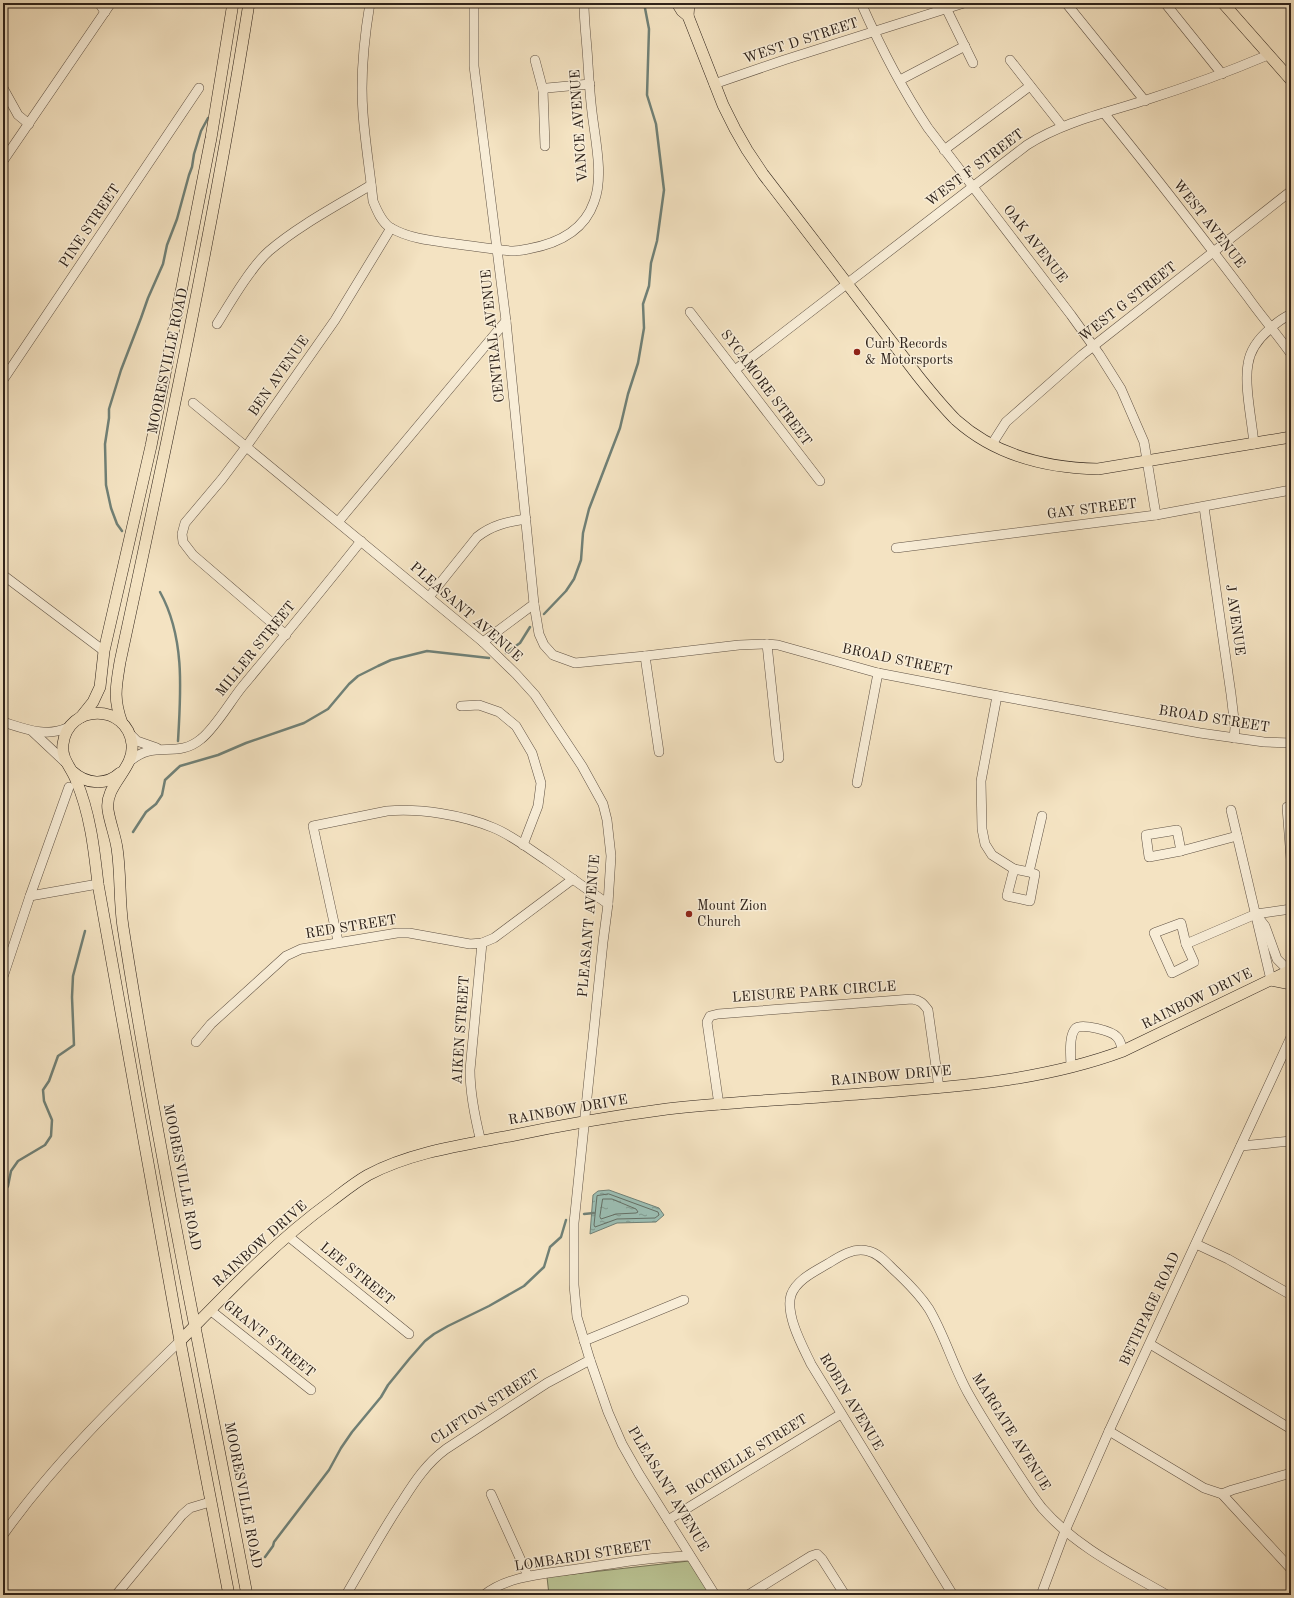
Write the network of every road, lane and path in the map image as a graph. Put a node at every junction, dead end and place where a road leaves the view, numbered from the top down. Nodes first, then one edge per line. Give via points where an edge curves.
1 (98, 3) edge
2 (111, 3) edge
3 (233, 3) edge
4 (249, 3) edge
5 (370, 3) edge
6 (474, 3) edge
7 (584, 3) edge
8 (677, 3) edge
9 (689, 3) edge
10 (861, 3) edge
11 (964, 3) edge
12 (1066, 3) edge
13 (1166, 3) edge
14 (1223, 3) edge
15 (946, 8) junction
16 (105, 12) junction
17 (688, 16) junction
18 (874, 31) junction
19 (965, 46) junction
20 (1268, 55) junction
21 (535, 60) dead end
22 (1010, 60) dead end
23 (973, 63) dead end
24 (1222, 74) junction
25 (900, 80) junction
26 (1291, 80) edge
27 (590, 84) junction
28 (714, 84) junction
29 (1030, 86) junction
30 (3, 88) edge
31 (199, 88) dead end
32 (542, 90) junction
33 (1145, 101) junction
34 (1104, 113) junction
35 (29, 124) junction
36 (1062, 126) junction
37 (545, 146) dead end
38 (944, 150) junction
39 (3, 161) edge
40 (371, 185) junction
41 (973, 187) junction
42 (1291, 191) edge
43 (391, 228) junction
44 (497, 249) junction
45 (1214, 252) junction
46 (846, 284) junction
47 (690, 312) dead end
48 (1291, 314) edge
49 (506, 321) junction
50 (217, 324) dead end
51 (1272, 327) junction
52 (1094, 346) junction
53 (1291, 354) edge
54 (735, 370) junction
55 (3, 380) edge
56 (193, 403) dead end
57 (1291, 437) edge
58 (992, 444) junction
59 (1254, 444) junction
60 (246, 447) junction
61 (1148, 460) junction
62 (820, 481) dead end
63 (1291, 490) edge
64 (1204, 507) junction
65 (1156, 515) junction
66 (526, 518) junction
67 (338, 522) junction
68 (362, 541) junction
69 (896, 548) dead end
70 (3, 575) edge
71 (429, 597) junction
72 (534, 604) junction
73 (286, 635) junction
74 (483, 642) junction
75 (767, 644) junction
76 (104, 651) junction
77 (645, 656) junction
78 (878, 673) junction
79 (998, 696) junction
80 (461, 706) dead end
81 (80, 717) junction
82 (3, 722) edge
83 (70, 727) junction
84 (126, 728) junction
85 (34, 732) junction
86 (1234, 738) junction
87 (1291, 743) edge
88 (158, 749) junction
89 (659, 752) dead end
90 (779, 758) dead end
91 (127, 765) junction
92 (68, 766) junction
93 (858, 783) dead end
94 (69, 787) dead end
95 (1287, 807) dead end
96 (1231, 810) dead end
97 (1042, 816) dead end
98 (1237, 836) junction
99 (524, 845) junction
100 (1181, 851) dead end
101 (1291, 859) edge
102 (1014, 869) junction
103 (1029, 872) junction
104 (573, 879) junction
105 (98, 884) junction
106 (30, 896) junction
107 (608, 904) junction
108 (1291, 909) edge
109 (1256, 914) junction
110 (338, 941) junction
111 (482, 943) junction
112 (1186, 944) junction
113 (5, 962) edge
114 (1290, 971) edge
115 (3, 977) edge
116 (1271, 980) junction
117 (1291, 984) edge
118 (1291, 1038) edge
119 (196, 1042) dead end
120 (1123, 1051) junction
121 (1071, 1067) junction
122 (939, 1088) junction
123 (719, 1105) junction
124 (585, 1120) junction
125 (1291, 1141) edge
126 (481, 1142) junction
127 (1241, 1146) junction
128 (288, 1236) junction
129 (1196, 1244) junction
130 (867, 1250) joint
131 (1291, 1295) edge
132 (684, 1300) dead end
133 (210, 1310) junction
134 (195, 1325) junction
135 (409, 1334) dead end
136 (180, 1341) junction
137 (584, 1341) junction
138 (1150, 1344) junction
139 (590, 1360) junction
140 (311, 1390) dead end
141 (841, 1414) junction
142 (1291, 1429) edge
143 (1109, 1431) junction
144 (1291, 1473) edge
145 (491, 1494) dead end
146 (1222, 1494) junction
147 (210, 1502) junction
148 (668, 1520) junction
149 (1065, 1531) junction
150 (3, 1535) edge
151 (690, 1556) junction
152 (1291, 1569) edge
153 (528, 1576) junction
154 (764, 1591) edge
155 (116, 1595) edge
156 (228, 1595) edge
157 (247, 1595) edge
158 (346, 1595) edge
159 (484, 1595) edge
160 (715, 1595) edge
161 (748, 1595) edge
162 (844, 1595) edge
163 (953, 1595) edge
164 (1041, 1595) edge
165 (1167, 1595) edge

1 - 16 street
2 - 16 street
3 - 76 main road, MOORESVILLE ROAD via 212,138 151,446
4 - 84 main road, MOORESVILLE ROAD via 193,315 120,662 115,694 118,712
5 - 40 street via 365,34 362,87
6 - 44 street, CENTRAL AVENUE via 474,66
7 - 27 street, VANCE AVENUE
8 - 17 main road
9 - 17 main road
10 - 18 street, OAK AVENUE
11 - 15 street, WEST D STREET
12 - 33 street
13 - 24 street
14 - 20 main road
15 - 18 street, WEST D STREET
15 - 19 street
16 - 35 street
17 - 28 main road
18 - 25 street, OAK AVENUE
18 - 28 street, WEST D STREET
19 - 23 street
19 - 25 street
20 - 24 street, WEST F STREET
20 - 26 main road
21 - 32 street
22 - 29 street
24 - 33 street, WEST F STREET
25 - 38 street, OAK AVENUE via 919,114
27 - 32 street
27 - 44 street, VANCE AVENUE via 598,180 589,213 580,225 559,240 541,247 515,251
28 - 46 main road via 751,156
29 - 36 street
29 - 38 street
30 - 35 street via 18,115
31 - 55 street, PINE STREET
32 - 37 street
33 - 34 street, WEST F STREET
34 - 36 street, WEST F STREET
34 - 45 street, WEST AVENUE
35 - 39 street
36 - 41 street, WEST F STREET via 1027,145
38 - 41 street, OAK AVENUE
40 - 43 street via 376,210
40 - 50 street via 318,217 268,252 254,268
41 - 46 street, WEST F STREET
41 - 52 street, OAK AVENUE
42 - 45 street, WEST G STREET
43 - 44 street, VANCE AVENUE via 426,239
43 - 60 street, BEN AVENUE via 335,320
44 - 49 street, CENTRAL AVENUE
45 - 51 street, WEST AVENUE
45 - 52 street, WEST G STREET
46 - 54 street, WEST F STREET
46 - 58 main road via 941,405 974,434
47 - 54 street, SYCAMORE STREET
48 - 51 street
49 - 66 street, CENTRAL AVENUE
49 - 67 street
51 - 53 street, WEST AVENUE
51 - 59 street via 1254,347 1248,364
52 - 58 street, WEST G STREET via 1006,422
52 - 61 street, OAK AVENUE via 1121,389 1144,442
54 - 62 street, SYCAMORE STREET
56 - 60 street, PLEASANT AVENUE
57 - 59 main road
58 - 61 main road via 1030,460 1072,469 1098,469
59 - 61 main road
60 - 67 street, PLEASANT AVENUE
60 - 73 street, BEN AVENUE via 185,523 183,542 193,555
61 - 65 street, OAK AVENUE
63 - 64 street, GAY STREET
64 - 65 street, GAY STREET
64 - 86 street, J AVENUE via 1231,694
65 - 69 street, GAY STREET
66 - 71 street via 504,522 477,537
66 - 72 street, CENTRAL AVENUE
67 - 68 street, PLEASANT AVENUE
68 - 71 street, PLEASANT AVENUE
68 - 73 street, MILLER STREET
70 - 76 street
71 - 74 street, PLEASANT AVENUE
72 - 74 street
72 - 77 street, BROAD STREET via 539,634 544,646 553,655 582,663
73 - 88 street, MILLER STREET via 202,738 183,749
74 - 107 street, PLEASANT AVENUE via 535,695 582,766 603,804 610,850
75 - 77 street, BROAD STREET
75 - 78 street, BROAD STREET
75 - 90 street
76 - 81 main road, MOORESVILLE ROAD via 99,690
77 - 89 street
78 - 79 street, BROAD STREET
78 - 93 street
79 - 86 street, BROAD STREET via 1200,734
79 - 102 street via 981,781 982,829 985,844 992,854
80 - 99 street via 479,705 499,712 516,726 532,753 541,783 538,806
81 - 83 main road, MOORESVILLE ROAD
81 - 84 main road via 100,713 110,715
82 - 85 street
83 - 85 street via 49,733
83 - 92 main road, MOORESVILLE ROAD via 63,745 63,755
84 - 88 street, MILLER STREET via 137,741
84 - 91 main road, MOORESVILLE ROAD via 132,747
85 - 92 street
86 - 87 street, BROAD STREET
88 - 91 street, MILLER STREET via 141,752
91 - 92 main road via 113,778 98,782 82,779
91 - 134 main road, MOORESVILLE ROAD via 109,794 107,806 117,846 123,924 145,1060
92 - 105 main road, MOORESVILLE ROAD via 77,782 88,816
94 - 106 street
95 - 101 street
96 - 98 street
97 - 103 street
98 - 100 street
98 - 109 street
99 - 104 street
99 - 110 street via 494,828 474,821 442,814 399,810 313,826
102 - 103 street
102 - 103 street via 1007,896 1030,901 1036,874
104 - 107 street
104 - 111 street, RED STREET via 494,938
105 - 106 street
105 - 136 main road, MOORESVILLE ROAD
106 - 113 street
107 - 124 street, PLEASANT AVENUE
108 - 109 street
109 - 112 street
109 - 114 street via 1265,926 1277,960
109 - 116 street
110 - 111 street, RED STREET via 409,933 470,944
110 - 119 street, RED STREET via 301,949 286,956 211,1024
111 - 126 street, AIKEN STREET via 470,1070 470,1090
112 - 112 street via 1194,962 1172,974 1154,933 1181,923
113 - 115 street
114 - 116 main road, RAINBOW DRIVE
116 - 117 main road, RAINBOW DRIVE
116 - 120 main road, RAINBOW DRIVE
118 - 127 street, BETHPAGE ROAD
120 - 121 main road, RAINBOW DRIVE
120 - 121 street via 1118,1037 1113,1033 1084,1025 1076,1028 1072,1036
121 - 122 main road, RAINBOW DRIVE
122 - 123 main road, RAINBOW DRIVE
122 - 123 street, LEISURE PARK CIRCLE via 928,1010 919,1000 912,999 710,1016 707,1022
123 - 124 main road, RAINBOW DRIVE
124 - 126 main road, RAINBOW DRIVE
124 - 137 street, PLEASANT AVENUE via 573,1236 577,1317
125 - 127 street
126 - 128 main road, RAINBOW DRIVE via 399,1162 368,1175 309,1217
127 - 129 street, BETHPAGE ROAD
128 - 133 main road, RAINBOW DRIVE
128 - 135 street, LEE STREET
129 - 131 street
129 - 138 street, BETHPAGE ROAD
130 - 141 street, ROBIN AVENUE via 853,1250 837,1258 802,1280 790,1297 792,1316 800,1341
130 - 149 street, MARGATE AVENUE via 901,1276 928,1308 965,1387 1001,1448 1042,1508
132 - 137 street
133 - 134 main road, RAINBOW DRIVE
133 - 140 street, GRANT STREET
134 - 136 main road, RAINBOW DRIVE
134 - 157 main road, MOORESVILLE ROAD
136 - 147 main road, MOORESVILLE ROAD
136 - 150 street, RAINBOW DRIVE via 94,1425 55,1468
137 - 139 street, PLEASANT AVENUE
138 - 142 street
138 - 143 street, BETHPAGE ROAD
139 - 148 street, PLEASANT AVENUE via 622,1444
139 - 158 street, CLIFTON STREET via 547,1383 434,1457 422,1470 389,1520
141 - 148 street, ROCHELLE STREET
141 - 163 street, ROBIN AVENUE
143 - 146 street via 1204,1488
143 - 149 street, BETHPAGE ROAD
144 - 146 street
145 - 153 street
146 - 152 street
147 - 155 street via 190,1508 182,1515
147 - 156 main road, MOORESVILLE ROAD
148 - 151 street, PLEASANT AVENUE
149 - 164 street, BETHPAGE ROAD
149 - 165 street, MARGATE AVENUE via 1094,1552
151 - 153 street, LOMBARDI STREET via 625,1561
151 - 160 street, PLEASANT AVENUE
153 - 159 street, LOMBARDI STREET via 496,1587
154 - 161 street
154 - 162 street via 817,1554

